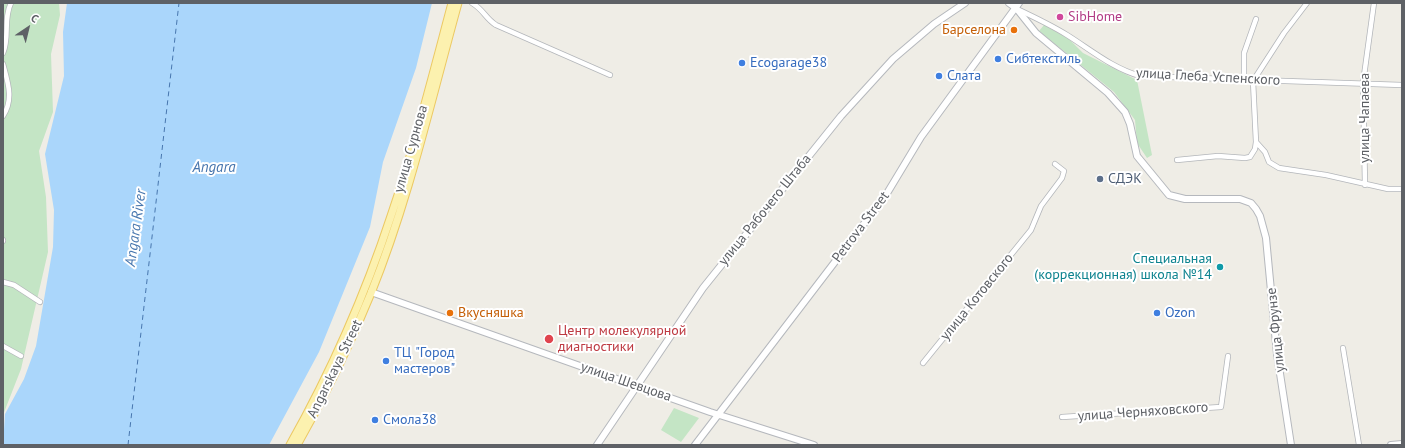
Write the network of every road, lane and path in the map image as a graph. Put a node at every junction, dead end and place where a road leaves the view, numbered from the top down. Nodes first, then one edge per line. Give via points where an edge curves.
1 (12, 3) edge
2 (452, 3) edge
3 (458, 3) edge
4 (472, 3) edge
5 (965, 3) edge
6 (1009, 3) edge
7 (1307, 3) edge
8 (1374, 3) edge
9 (1018, 6) edge
10 (1256, 19) dead end
11 (3, 54) edge
12 (3, 64) edge
13 (610, 75) dead end
14 (1244, 80) junction
15 (1254, 81) junction
16 (1363, 83) junction
17 (1402, 85) edge
18 (3, 116) edge
19 (1256, 142) junction
20 (1177, 160) dead end
21 (1055, 164) dead end
22 (1365, 185) junction
23 (1402, 189) edge
24 (3, 282) edge
25 (372, 292) junction
26 (40, 302) dead end
27 (3, 346) edge
28 (1343, 348) dead end
29 (21, 356) dead end
30 (1228, 356) dead end
31 (923, 363) dead end
32 (636, 385) junction
33 (718, 415) junction
34 (1062, 417) dead end
35 (1402, 444) edge
36 (290, 445) edge
37 (297, 445) edge
38 (597, 445) edge
39 (695, 445) edge
40 (814, 445) edge
41 (1291, 445) edge
42 (1359, 445) edge
43 (1391, 445) edge

1 - 11 street via 6,13 7,44
2 - 36 main road, улица Сурнова via 413,146 364,292 334,361
3 - 25 main road, улица Сурнова via 418,151
4 - 13 street via 481,8 488,19 496,25
5 - 32 street, улица Рабочего Штаба via 934,24 893,59 841,116 703,288
6 - 9 street
7 - 15 street via 1284,33
8 - 16 street, улица Чапаева
9 - 14 street, улица Глеба Успенского via 1126,72 1140,76
9 - 33 street, Petrova Street via 921,137 886,195
9 - 41 street, улица Фрунзе via 1036,33 1108,93 1125,112 1137,156 1169,195 1184,199 1240,199 1251,203 1260,216 1266,238 1277,354
10 - 14 street via 1244,53
12 - 18 street via 10,93 8,108
14 - 15 street, улица Глеба Успенского
15 - 16 street, улица Глеба Успенского
15 - 19 street
16 - 17 street, улица Глеба Успенского
16 - 22 street, улица Чапаева
19 - 20 street via 1250,157 1218,156
19 - 22 street via 1265,152 1269,162 1279,168 1326,175
21 - 31 street, улица Котовского via 1064,171 1062,178 1041,206 1031,230
22 - 23 street
24 - 26 street via 14,285
25 - 32 street, улица Шевцова
25 - 37 main road, Angarskaya Street via 341,362
27 - 29 street
28 - 42 street
30 - 34 street, улица Черняховского via 1221,407
32 - 33 street, улица Шевцова
32 - 38 street, улица Рабочего Штаба
33 - 39 street, Petrova Street
33 - 40 street, улица Шевцова
35 - 43 street

